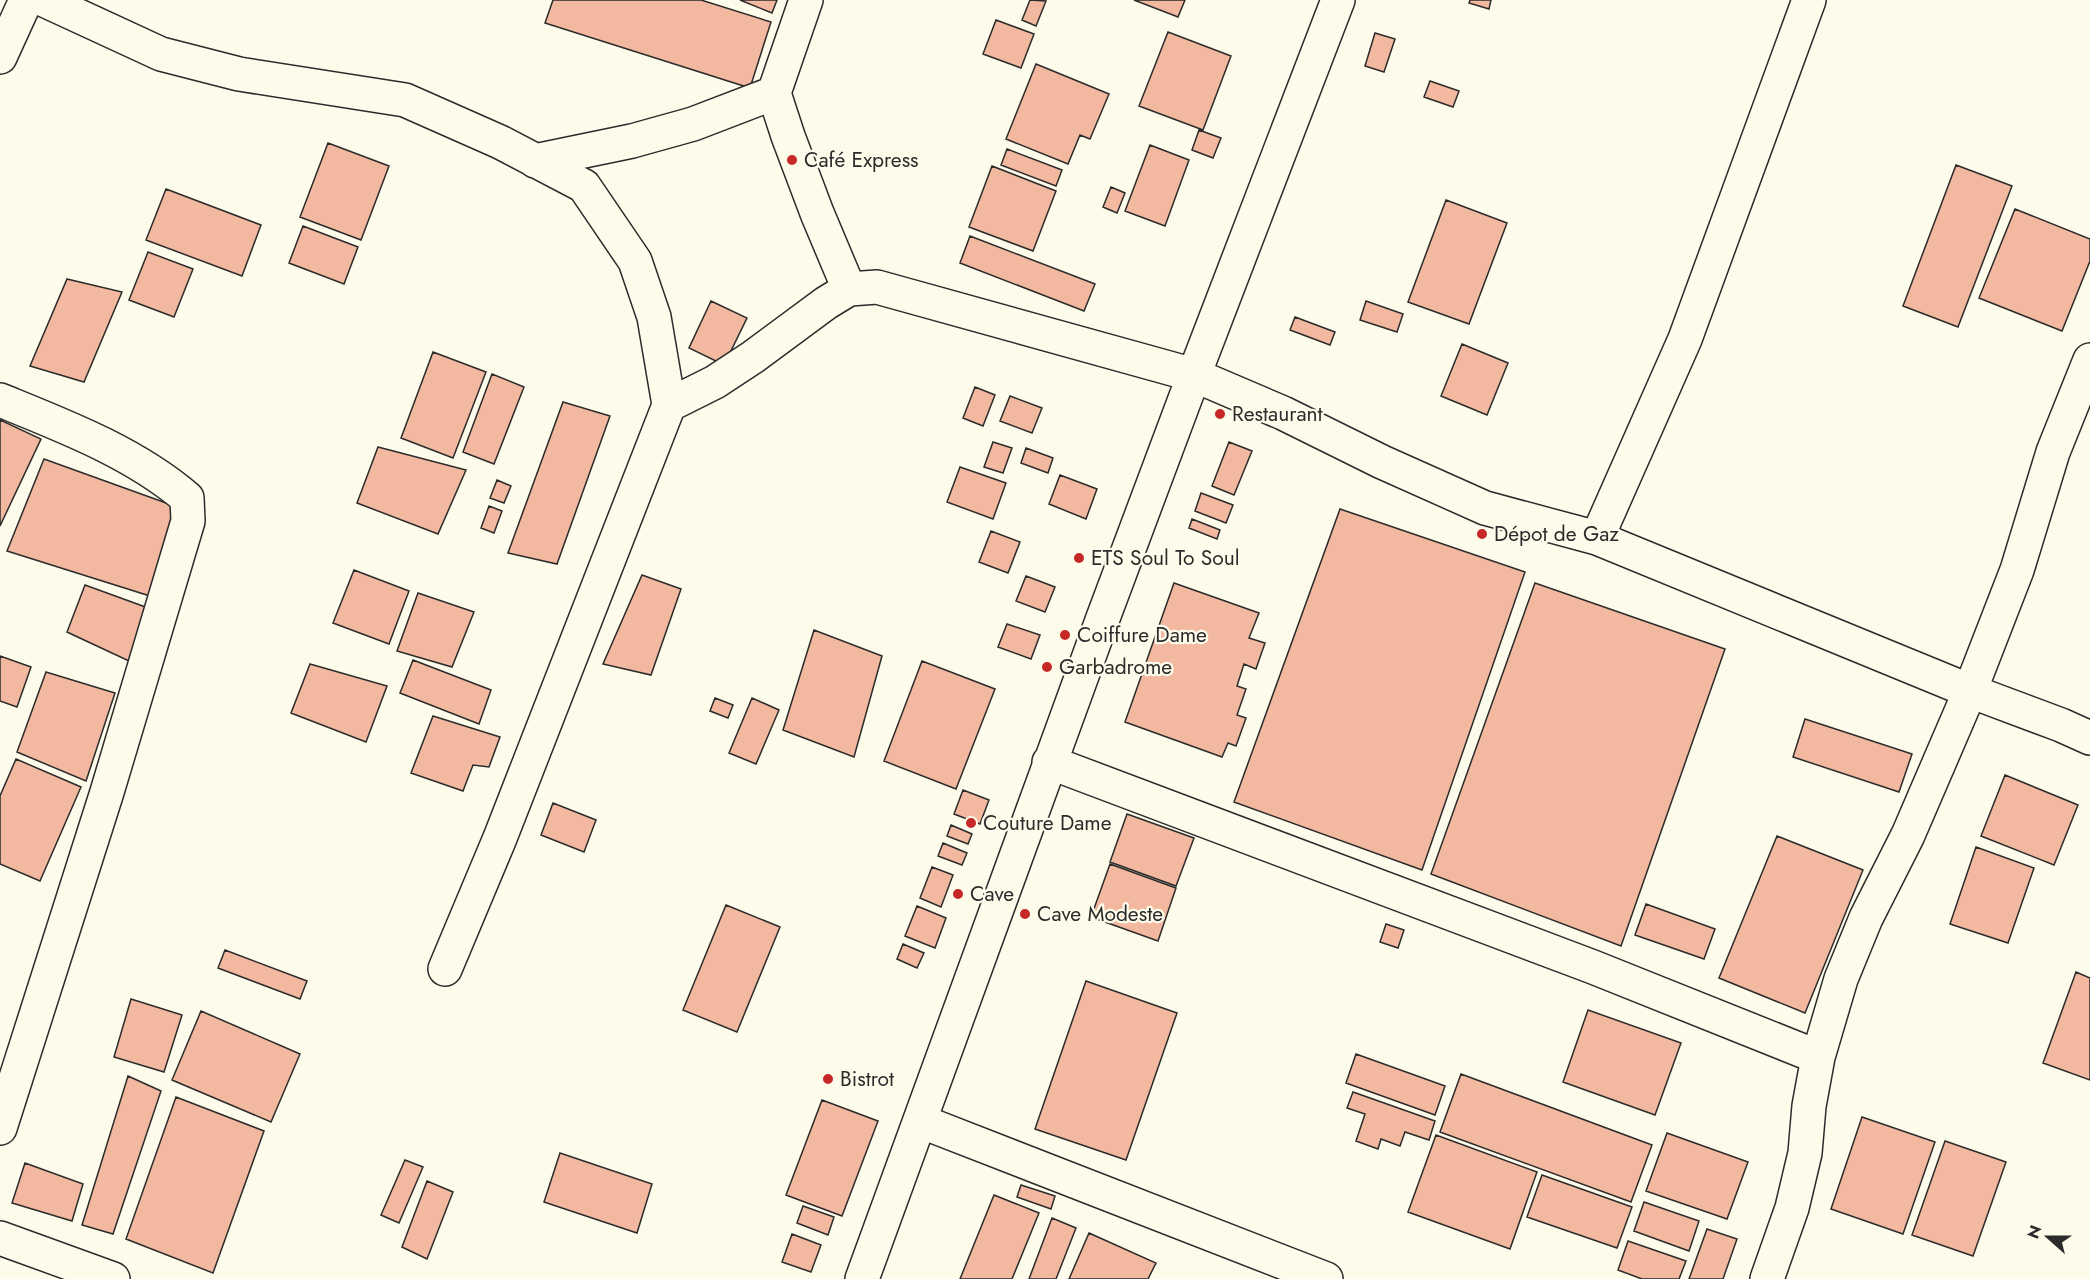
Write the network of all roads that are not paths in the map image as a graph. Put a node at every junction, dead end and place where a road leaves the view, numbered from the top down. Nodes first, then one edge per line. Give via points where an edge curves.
1 (26, 0) edge
2 (44, 0) edge
3 (806, 0) edge
4 (1338, 0) edge
5 (1809, 0) edge
6 (0, 57) edge
7 (774, 93) junction
8 (535, 161) junction
9 (849, 289) junction
10 (2090, 360) edge
11 (1194, 375) junction
12 (0, 400) edge
13 (669, 405) junction
14 (1597, 538) junction
15 (1971, 691) junction
16 (2090, 738) edge
17 (1049, 762) junction
18 (445, 969) dead end
19 (1818, 1057) junction
20 (920, 1120) junction
21 (0, 1128) edge
22 (0, 1238) edge
23 (113, 1279) edge
24 (862, 1279) edge
25 (1326, 1279) edge
26 (1767, 1279) edge

1 - 6 street
2 - 8 street via 161,54 239,74 405,100
3 - 7 street
4 - 11 street
5 - 14 street via 1685,339
7 - 8 street via 693,124
7 - 9 street via 808,191
8 - 13 street via 584,186 635,261 654,317
9 - 11 street via 876,287
9 - 13 street via 715,382
10 - 15 street via 2053,452 2017,570
11 - 14 street via 1485,508
11 - 17 street
12 - 21 street via 83,434 166,480 187,498 188,521
13 - 18 street
14 - 15 street
15 - 16 street
15 - 19 street via 1908,835 1866,918 1841,979
17 - 19 street via 1582,963
17 - 20 street
19 - 26 street via 1805,1153 1792,1208
20 - 24 street
20 - 25 street
22 - 23 street

